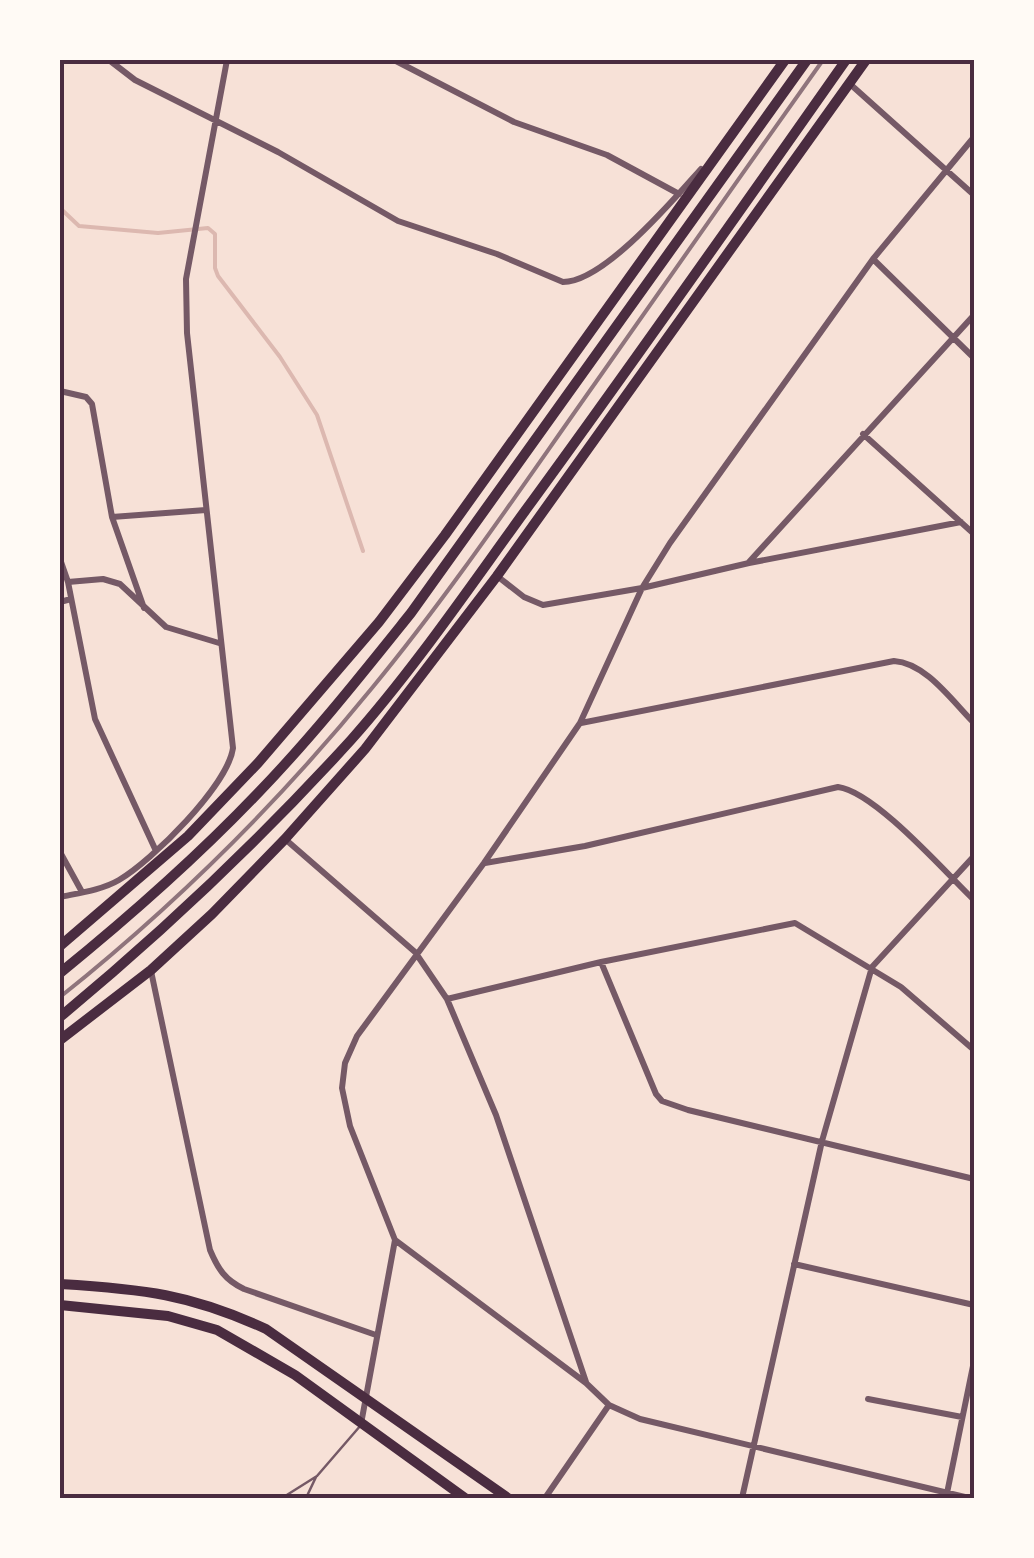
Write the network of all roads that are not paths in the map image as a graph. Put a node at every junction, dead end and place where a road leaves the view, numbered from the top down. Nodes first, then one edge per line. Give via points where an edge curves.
1 (109, 60) edge
2 (227, 60) edge
3 (394, 60) edge
4 (785, 60) edge
5 (808, 60) edge
6 (846, 60) edge
7 (866, 60) edge
8 (850, 84) junction
9 (217, 120) junction
10 (974, 137) edge
11 (714, 161) junction
12 (946, 169) junction
13 (679, 194) junction
14 (974, 195) edge
15 (873, 259) junction
16 (974, 316) edge
17 (953, 338) junction
18 (974, 358) edge
19 (60, 390) edge
20 (863, 434) junction
21 (206, 510) junction
22 (112, 516) junction
23 (961, 522) junction
24 (974, 534) edge
25 (60, 559) edge
26 (749, 562) junction
27 (496, 576) junction
28 (68, 582) junction
29 (642, 588) junction
30 (71, 599) junction
31 (60, 602) edge
32 (144, 608) junction
33 (219, 643) junction
34 (580, 723) junction
35 (974, 723) edge
36 (285, 839) junction
37 (60, 852) edge
38 (156, 852) junction
39 (974, 856) edge
40 (484, 864) junction
41 (953, 880) junction
42 (82, 892) junction
43 (60, 897) edge
44 (974, 900) edge
45 (60, 946) edge
46 (416, 952) junction
47 (601, 962) junction
48 (872, 967) junction
49 (150, 970) junction
50 (60, 973) edge
51 (447, 998) junction
52 (60, 1017) edge
53 (60, 1040) edge
54 (974, 1050) edge
55 (822, 1141) junction
56 (974, 1179) edge
57 (396, 1240) junction
58 (794, 1264) junction
59 (60, 1284) edge
60 (60, 1305) edge
61 (974, 1305) edge
62 (376, 1336) junction
63 (974, 1361) edge
64 (586, 1383) junction
65 (365, 1398) junction
66 (868, 1398) dead end
67 (610, 1405) junction
68 (962, 1417) junction
69 (361, 1424) junction
70 (753, 1447) junction
71 (316, 1476) junction
72 (947, 1495) edge
73 (282, 1498) edge
74 (306, 1498) edge
75 (465, 1498) edge
76 (508, 1498) edge
77 (545, 1498) edge
78 (742, 1498) edge
79 (969, 1498) edge

1 - 9 street
2 - 9 street
3 - 13 street via 514,122 606,155
4 - 11 main road
5 - 50 main road via 412,612 351,687 211,840
6 - 52 main road via 548,480 354,737 182,913
7 - 8 main road
8 - 12 street
8 - 27 main road
9 - 13 street via 398,221 563,282 600,267
9 - 21 street via 186,279
10 - 12 street
11 - 13 street
11 - 45 main road via 445,535 322,692 188,836
12 - 14 street
12 - 15 street
15 - 17 street
15 - 29 street
16 - 17 street
17 - 18 street
17 - 20 street
19 - 22 street via 92,404
20 - 23 street
20 - 26 street
21 - 22 street
21 - 33 street
22 - 32 street
23 - 24 street
23 - 26 street
25 - 28 street
26 - 29 street
27 - 29 street via 543,605
27 - 36 main road via 365,749
28 - 30 street
28 - 32 street via 111,580
29 - 34 street
30 - 31 street
30 - 38 street via 96,719
32 - 33 street via 166,626
33 - 38 street via 232,760
34 - 35 street via 894,661 916,666
34 - 40 street
36 - 46 street
36 - 49 main road
37 - 42 street
38 - 42 street via 121,880
39 - 41 street
40 - 41 street via 838,787 862,794
40 - 46 street
41 - 44 street
41 - 48 street
42 - 43 street
46 - 51 street
46 - 57 street via 357,1036 342,1088 350,1126
47 - 48 street via 796,923
47 - 51 street
47 - 55 street via 662,1101
48 - 54 street
48 - 55 street
49 - 53 main road
49 - 62 street via 217,1267 244,1289
51 - 64 street via 496,1115
55 - 56 street
55 - 58 street
57 - 62 street
57 - 64 street
58 - 61 street
58 - 70 street
59 - 65 main road via 159,1292 223,1309 266,1329
60 - 69 main road via 168,1316 218,1330
62 - 65 street
63 - 68 street
64 - 67 street
65 - 69 street
65 - 76 main road
66 - 68 street
67 - 70 street
67 - 77 street
68 - 72 street
69 - 71 lane
69 - 75 main road
70 - 72 street
70 - 78 street
71 - 73 lane
71 - 74 lane
72 - 79 street

